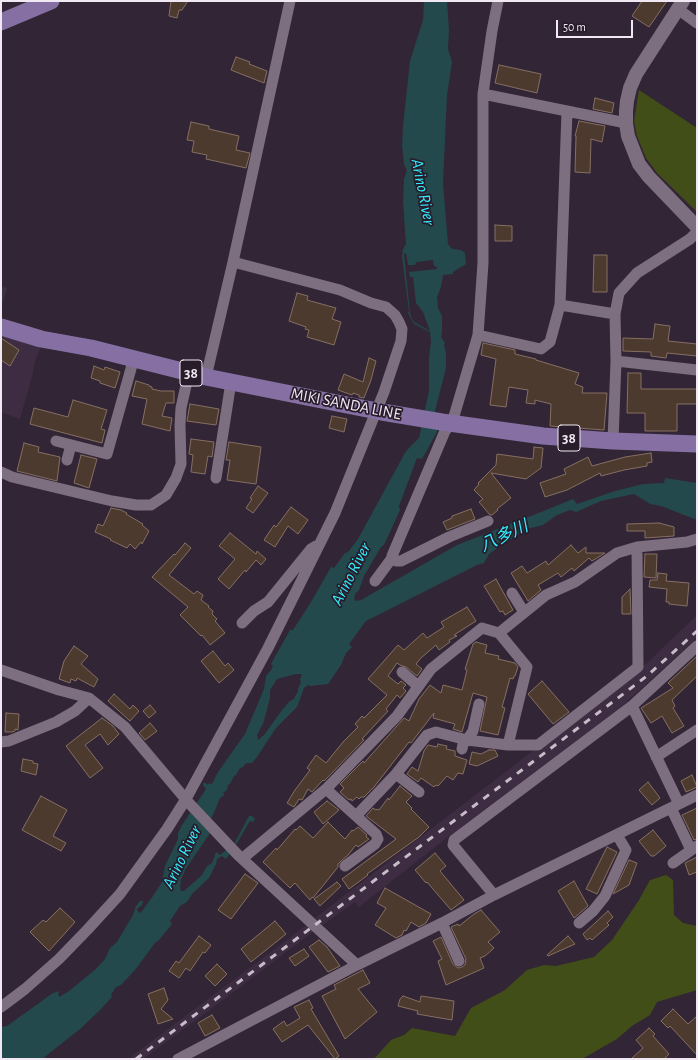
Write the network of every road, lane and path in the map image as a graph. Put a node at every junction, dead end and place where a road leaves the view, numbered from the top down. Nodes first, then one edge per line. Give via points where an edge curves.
1 (51, 1) edge
2 (290, 1) edge
3 (498, 1) edge
4 (680, 5) edge
5 (1, 22) edge
6 (697, 23) edge
7 (483, 94) junction
8 (567, 112) junction
9 (626, 124) junction
10 (697, 227) edge
11 (697, 232) edge
12 (233, 262) junction
13 (560, 305) junction
14 (615, 314) junction
15 (1, 328) edge
16 (478, 335) junction
17 (134, 358) junction
18 (616, 361) junction
19 (697, 370) edge
20 (189, 372) junction
21 (206, 377) junction
22 (231, 382) junction
23 (379, 411) junction
24 (447, 423) junction
25 (56, 441) dead end
26 (613, 441) junction
27 (697, 444) edge
28 (71, 445) junction
29 (67, 460) dead end
30 (1, 472) edge
31 (216, 478) dead end
32 (488, 521) dead end
33 (697, 539) edge
34 (320, 543) junction
35 (637, 547) junction
36 (392, 558) junction
37 (375, 581) dead end
38 (512, 593) dead end
39 (524, 612) junction
40 (242, 623) dead end
41 (499, 633) junction
42 (697, 646) edge
43 (1, 670) edge
44 (402, 672) dead end
45 (418, 686) junction
46 (89, 698) junction
47 (479, 704) dead end
48 (632, 706) junction
49 (697, 730) edge
50 (1, 742) edge
51 (464, 744) junction
52 (508, 745) junction
53 (656, 757) junction
54 (396, 774) junction
55 (326, 789) junction
56 (419, 792) dead end
57 (697, 795) edge
58 (187, 800) junction
59 (675, 806) junction
60 (356, 816) junction
61 (617, 835) junction
62 (694, 848) edge
63 (240, 856) junction
64 (673, 863) dead end
65 (345, 866) dead end
66 (494, 895) junction
67 (442, 923) junction
68 (579, 923) dead end
69 (454, 956) dead end
70 (357, 965) junction
71 (1, 1007) edge
72 (178, 1059) edge

1 - 5 main road
2 - 12 street
3 - 7 street
4 - 6 street
4 - 9 street via 636,74 627,101
7 - 8 street
7 - 16 street via 483,263
8 - 9 street
8 - 13 street
9 - 10 street via 639,164
11 - 14 street via 637,273 619,293
12 - 21 street
12 - 23 street via 340,290 386,307 395,315 402,329 401,342
13 - 14 street
13 - 16 street via 550,342 541,349
14 - 18 street
15 - 17 main road, MIKI SANDA LINE / 38
16 - 24 street
17 - 20 main road, MIKI SANDA LINE / 38
17 - 28 street via 107,454
18 - 19 street
18 - 26 street
20 - 21 main road, MIKI SANDA LINE / 38
20 - 30 street via 181,408 181,464 166,495 151,505 112,500
21 - 22 main road, MIKI SANDA LINE / 38
22 - 23 main road, MIKI SANDA LINE / 38
22 - 31 street
23 - 24 main road, MIKI SANDA LINE / 38
23 - 34 street
24 - 26 main road, MIKI SANDA LINE / 38 via 543,436
24 - 36 street
25 - 28 street
26 - 27 main road, MIKI SANDA LINE / 38
28 - 29 street
32 - 36 street via 401,561
33 - 35 street
34 - 40 street via 311,549 268,602
34 - 58 street via 268,648
35 - 39 street via 616,553 574,582 546,595
35 - 52 street via 638,668 538,745
36 - 37 street
38 - 39 street
39 - 41 street
41 - 45 street via 482,628 431,668
41 - 52 street via 527,667
42 - 48 street
43 - 46 street
44 - 45 street
45 - 55 street via 397,716
46 - 50 street via 75,711 56,722
46 - 58 street via 124,727
47 - 51 street via 473,731
48 - 53 street
48 - 66 street via 454,840 453,845
49 - 53 street
51 - 52 street
51 - 54 street via 436,732 427,735
53 - 59 street
54 - 56 street
54 - 60 street
55 - 60 street
55 - 63 street
57 - 59 street
58 - 63 street
58 - 71 street via 120,894 59,959
59 - 61 street
59 - 62 street
60 - 65 street via 376,834 378,839 362,861
61 - 66 street
61 - 68 street via 626,850 604,896 593,911
62 - 64 street
63 - 70 street
66 - 67 street
67 - 69 street
67 - 70 street
70 - 72 street

